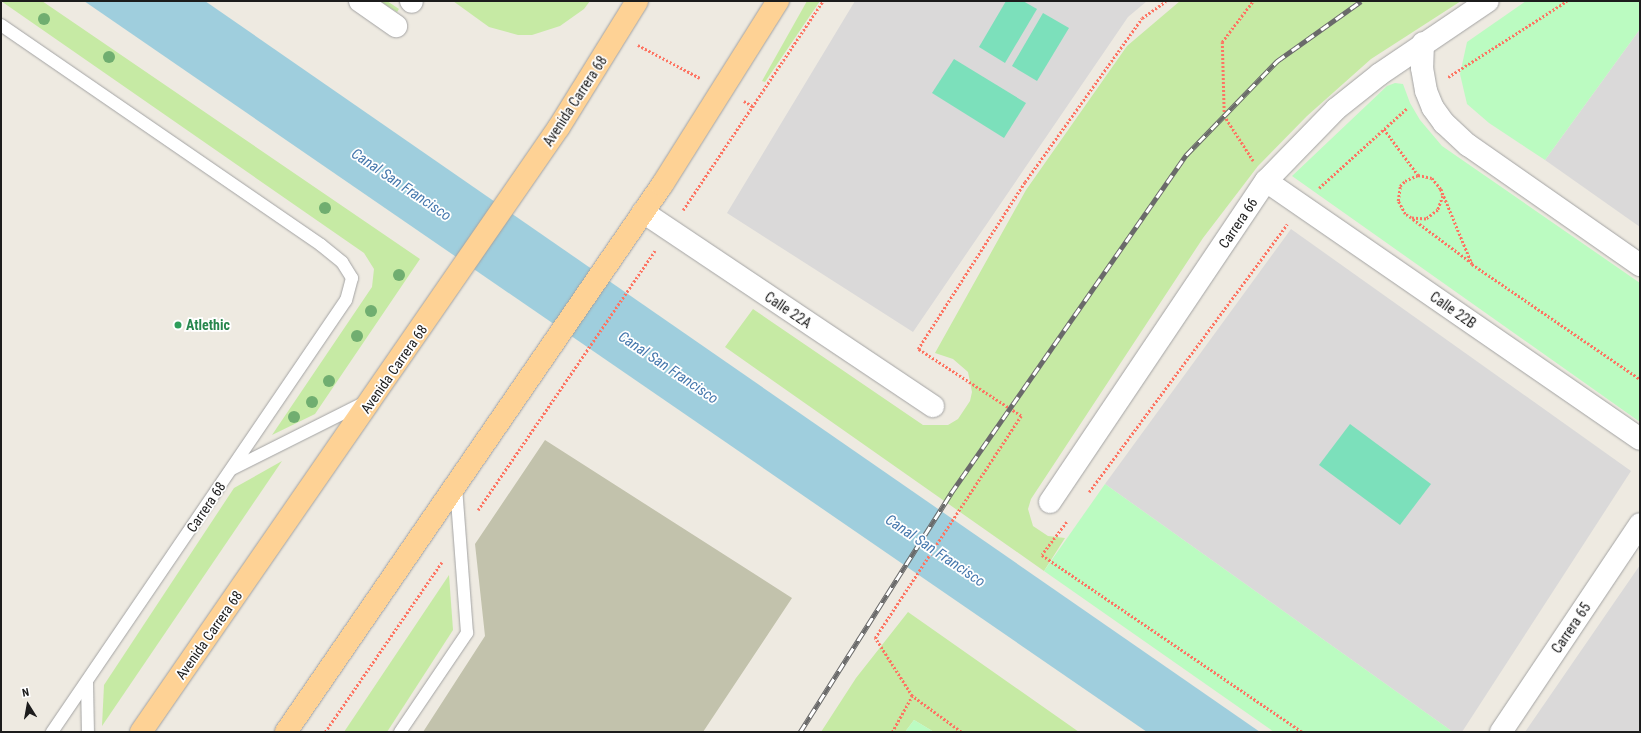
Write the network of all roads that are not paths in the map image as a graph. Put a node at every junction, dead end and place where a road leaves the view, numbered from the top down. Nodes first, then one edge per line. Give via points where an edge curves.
1 (360, 1) edge
2 (637, 1) edge
3 (778, 1) edge
4 (1488, 1) edge
5 (1, 25) edge
6 (396, 26) dead end
7 (1423, 43) junction
8 (1266, 181) junction
9 (643, 212) junction
10 (1640, 265) edge
11 (375, 397) junction
12 (934, 406) dead end
13 (1640, 439) edge
14 (230, 470) junction
15 (455, 486) junction
16 (1050, 502) dead end
17 (1640, 524) edge
18 (87, 682) junction
19 (52, 732) edge
20 (88, 732) edge
21 (142, 732) edge
22 (286, 732) edge
23 (400, 732) edge
24 (1501, 732) edge

1 - 6 street
2 - 11 main road, Avenida Carrera 68 via 514,194
3 - 9 main road
4 - 7 street, Carrera 66
5 - 14 lane, Carrera 68 via 321,245 342,262 352,278 346,300
7 - 8 street, Carrera 66 via 1336,109
7 - 10 street via 1422,68 1426,91 1433,108 1444,123 1468,145
8 - 13 street, Calle 22B
8 - 16 street, Carrera 66
9 - 12 street, Calle 22A
9 - 15 main road
11 - 14 lane
11 - 21 main road, Avenida Carrera 68
14 - 18 lane, Carrera 68
15 - 22 main road
15 - 23 lane via 467,633
17 - 24 street, Carrera 65
18 - 19 lane, Carrera 68
18 - 20 lane

